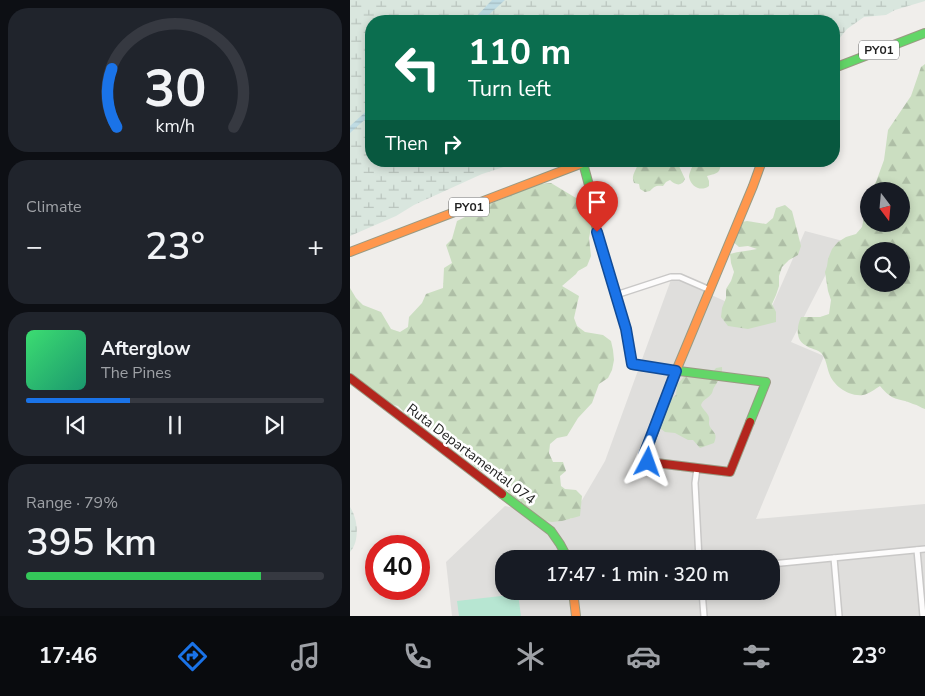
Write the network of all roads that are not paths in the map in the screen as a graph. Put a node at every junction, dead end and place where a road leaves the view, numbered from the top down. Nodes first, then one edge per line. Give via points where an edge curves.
1 (925, 33) edge
2 (840, 66) edge
3 (572, 167) edge
4 (586, 167) edge
5 (760, 167) edge
6 (350, 252) edge
7 (710, 290) junction
8 (616, 295) junction
9 (676, 371) junction
10 (350, 378) edge
11 (697, 468) junction
12 (925, 549) edge
13 (563, 550) edge
14 (699, 550) edge
15 (917, 550) junction
16 (834, 558) junction
17 (780, 563) edge
18 (574, 600) edge
19 (703, 600) edge
20 (576, 616) edge
21 (704, 616) edge
22 (840, 616) edge
23 (923, 616) edge

1 - 2 main road, PY01
3 - 6 main road, PY01
4 - 8 main road via 597,232
5 - 7 main road
7 - 8 street via 680,277
7 - 9 main road
8 - 9 main road via 632,364
9 - 11 main road via 644,459
9 - 11 main road via 766,382 730,472
10 - 13 main road, Ruta Departamental 074 via 551,531
11 - 14 street
12 - 15 street
15 - 16 street
15 - 23 street
16 - 17 street
16 - 22 street
18 - 20 main road
19 - 21 street

